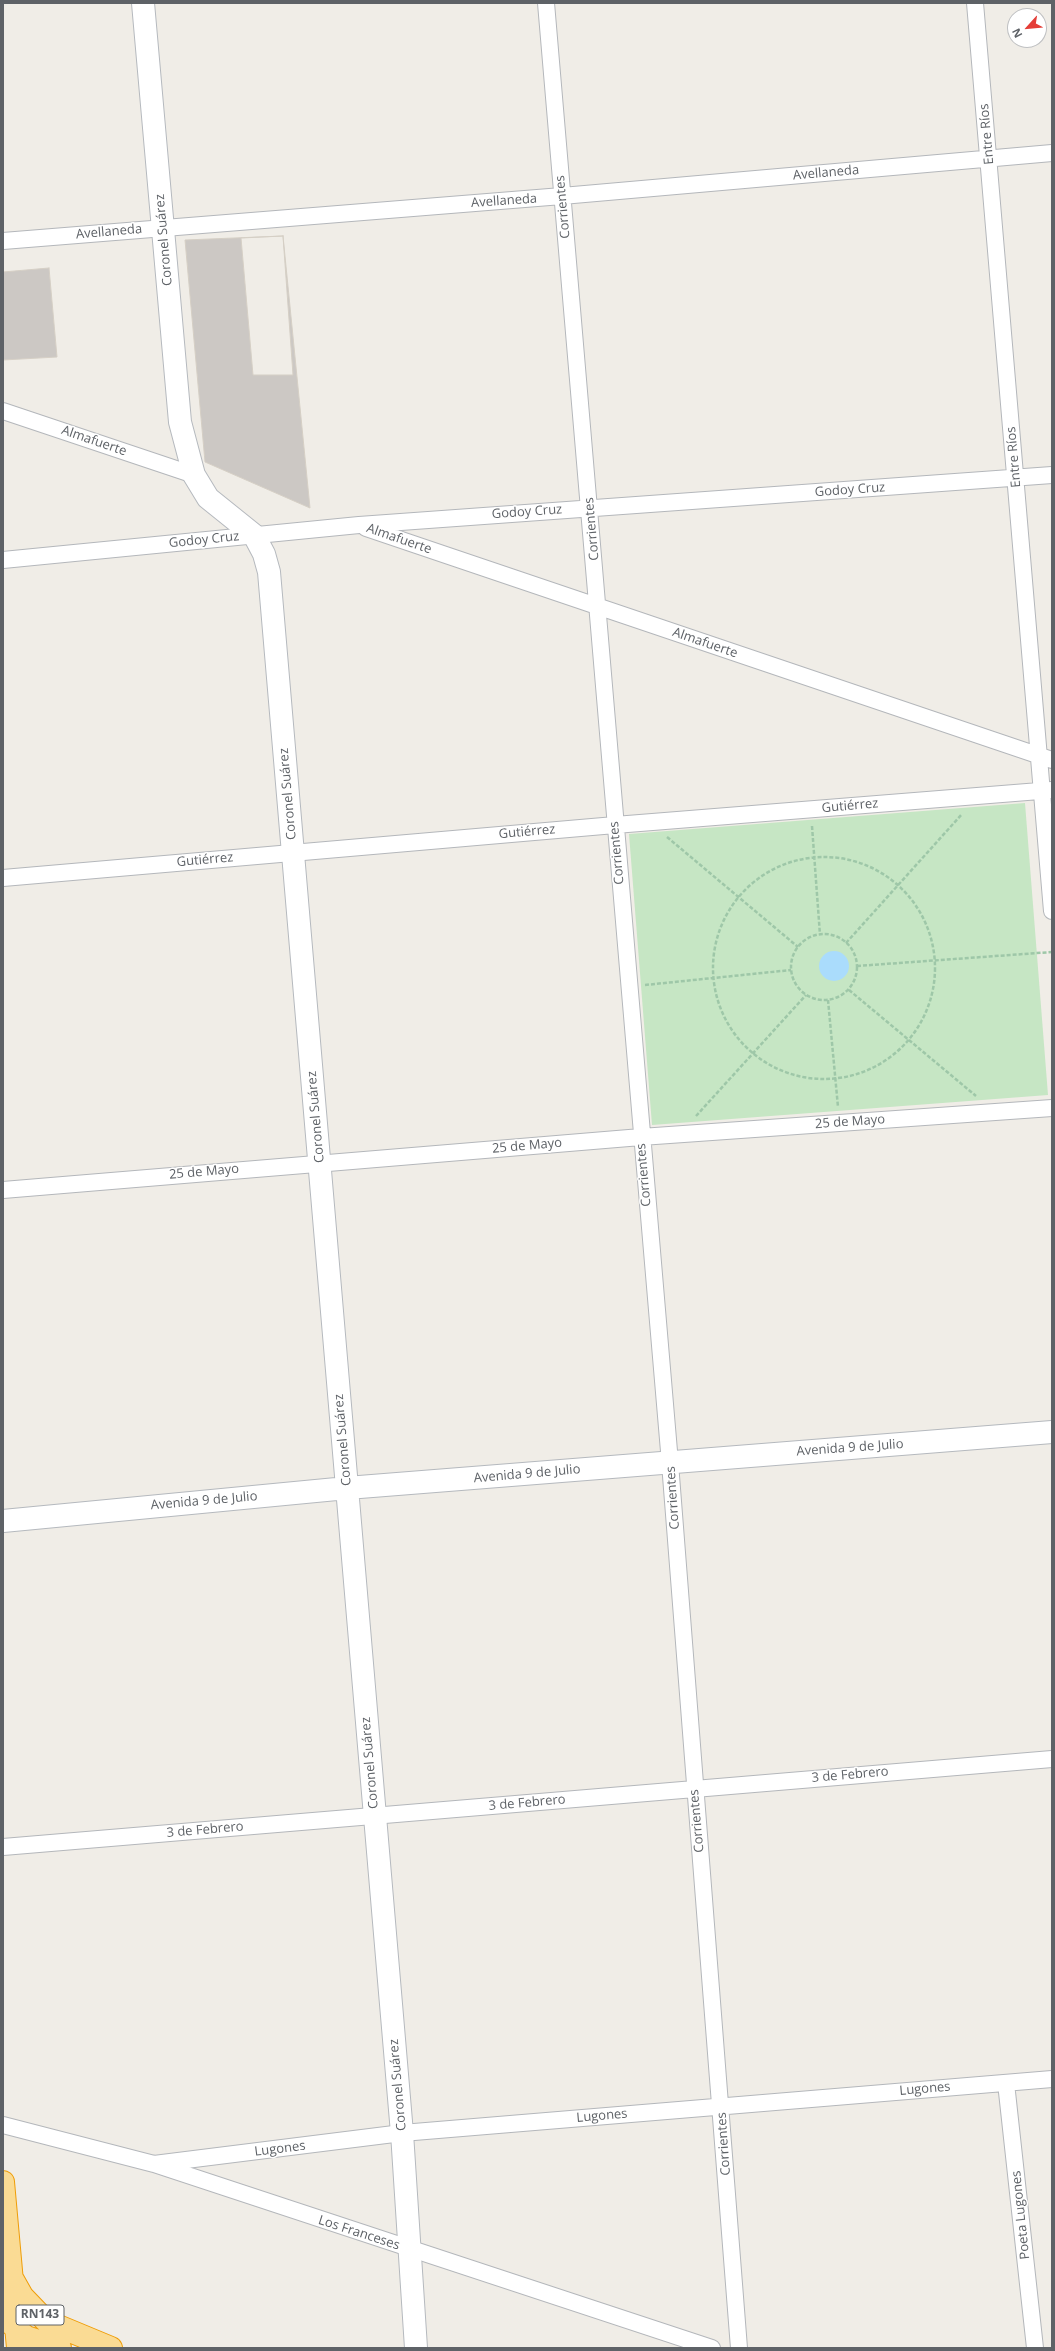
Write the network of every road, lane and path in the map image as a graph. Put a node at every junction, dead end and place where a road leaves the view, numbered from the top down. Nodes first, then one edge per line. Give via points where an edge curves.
1 (143, 3) edge
2 (546, 3) edge
3 (975, 3) edge
4 (1052, 154) edge
5 (990, 158) junction
6 (562, 196) junction
7 (163, 227) junction
8 (3, 241) edge
9 (3, 411) edge
10 (194, 475) junction
11 (1052, 475) edge
12 (1016, 478) junction
13 (591, 507) junction
14 (359, 525) junction
15 (254, 535) junction
16 (3, 560) edge
17 (598, 607) junction
18 (1046, 758) edge
19 (1047, 790) edge
20 (963, 814) dead end
21 (812, 820) dead end
22 (615, 825) junction
23 (665, 836) dead end
24 (293, 853) junction
25 (814, 857) junction
26 (3, 878) edge
27 (899, 885) junction
28 (738, 897) junction
29 (1052, 912) edge
30 (820, 935) junction
31 (846, 943) junction
32 (798, 947) junction
33 (1052, 952) edge
34 (936, 960) junction
35 (857, 966) junction
36 (791, 970) junction
37 (713, 978) junction
38 (641, 986) dead end
39 (849, 990) junction
40 (806, 995) junction
41 (828, 1000) junction
42 (910, 1041) junction
43 (753, 1054) junction
44 (835, 1080) junction
45 (981, 1100) dead end
46 (1052, 1108) edge
47 (838, 1111) dead end
48 (691, 1122) dead end
49 (641, 1137) junction
50 (319, 1162) junction
51 (3, 1190) edge
52 (1052, 1432) edge
53 (670, 1462) junction
54 (347, 1488) junction
55 (3, 1521) edge
56 (1052, 1760) edge
57 (694, 1788) junction
58 (375, 1816) junction
59 (3, 1847) edge
60 (1052, 2079) edge
61 (1006, 2083) junction
62 (721, 2106) junction
63 (3, 2125) edge
64 (402, 2133) junction
65 (154, 2164) junction
66 (3, 2182) edge
67 (409, 2250) junction
68 (11, 2275) junction
69 (15, 2337) edge
70 (84, 2338) junction
71 (60, 2348) edge
72 (111, 2348) edge
73 (416, 2348) edge
74 (712, 2348) edge
75 (739, 2348) edge
76 (1035, 2348) edge

1 - 7 street, Coronel Suárez
2 - 6 street, Corrientes
3 - 5 street, Entre Ríos
4 - 5 street, Avellaneda
5 - 6 street, Avellaneda
5 - 12 street, Entre Ríos
6 - 7 street, Avellaneda
6 - 13 street, Corrientes
7 - 8 street, Avellaneda
7 - 10 street, Coronel Suárez via 180,422
9 - 10 street, Almafuerte
10 - 15 street via 208,498
11 - 12 street, Godoy Cruz
12 - 13 street, Godoy Cruz
12 - 18 street, Entre Ríos
13 - 14 street, Godoy Cruz
13 - 17 street, Corrientes
14 - 15 street, Godoy Cruz
14 - 17 street, Almafuerte
15 - 16 street, Godoy Cruz
15 - 24 street, Coronel Suárez via 264,554 269,572
17 - 18 street, Almafuerte
17 - 22 street, Corrientes
18 - 19 street, Entre Ríos
19 - 22 street, Gutiérrez
19 - 29 street, Entre Ríos
20 - 27 path
21 - 25 path
22 - 24 street, Gutiérrez
22 - 49 street, Corrientes
23 - 28 path
24 - 26 street, Gutiérrez
24 - 50 street, Coronel Suárez
25 - 27 path via 845,858 873,868
25 - 28 path via 786,863 760,877
25 - 30 path
27 - 31 path
27 - 34 path via 917,907 927,926
28 - 32 path
28 - 37 path via 722,921 714,949
30 - 31 path via 838,938
30 - 32 path via 808,939
31 - 35 path via 856,957
32 - 36 path
33 - 34 path
34 - 35 path
34 - 42 path via 934,989 925,1016
35 - 39 path
36 - 37 path
36 - 40 path via 799,988
37 - 38 path
37 - 43 path via 719,1007 733,1033
39 - 41 path
39 - 42 path
40 - 41 path via 817,1000
40 - 43 path
41 - 44 path
42 - 44 path via 889,1060 864,1074
42 - 45 path
43 - 44 path via 778,1070 806,1079
43 - 48 path
44 - 47 path
46 - 49 street, 25 de Mayo
49 - 50 street, 25 de Mayo
49 - 53 street, Corrientes
50 - 51 street, 25 de Mayo
50 - 54 street, Coronel Suárez
52 - 53 street, Avenida 9 de Julio
53 - 54 street, Avenida 9 de Julio
53 - 57 street, Corrientes
54 - 55 street, Avenida 9 de Julio
54 - 58 street, Coronel Suárez
56 - 57 street, 3 de Febrero
57 - 58 street, 3 de Febrero
57 - 62 street, Corrientes
58 - 59 street, 3 de Febrero
58 - 64 street, Coronel Suárez
60 - 61 street, Lugones
61 - 62 street, Lugones
61 - 76 street, Poeta Lugones
62 - 64 street, Lugones
62 - 75 street, Corrientes
63 - 65 street, Los Franceses
64 - 65 street, Lugones
64 - 67 street, Coronel Suárez
65 - 67 street, Los Franceses
66 - 68 highway
67 - 73 street, Coronel Suárez
67 - 74 street, Los Franceses
68 - 69 highway, RN143
68 - 70 highway, RN143 via 22,2296 41,2316
69 - 70 highway, RN143 via 43,2331
69 - 71 highway, RN143
70 - 72 highway, RN143

